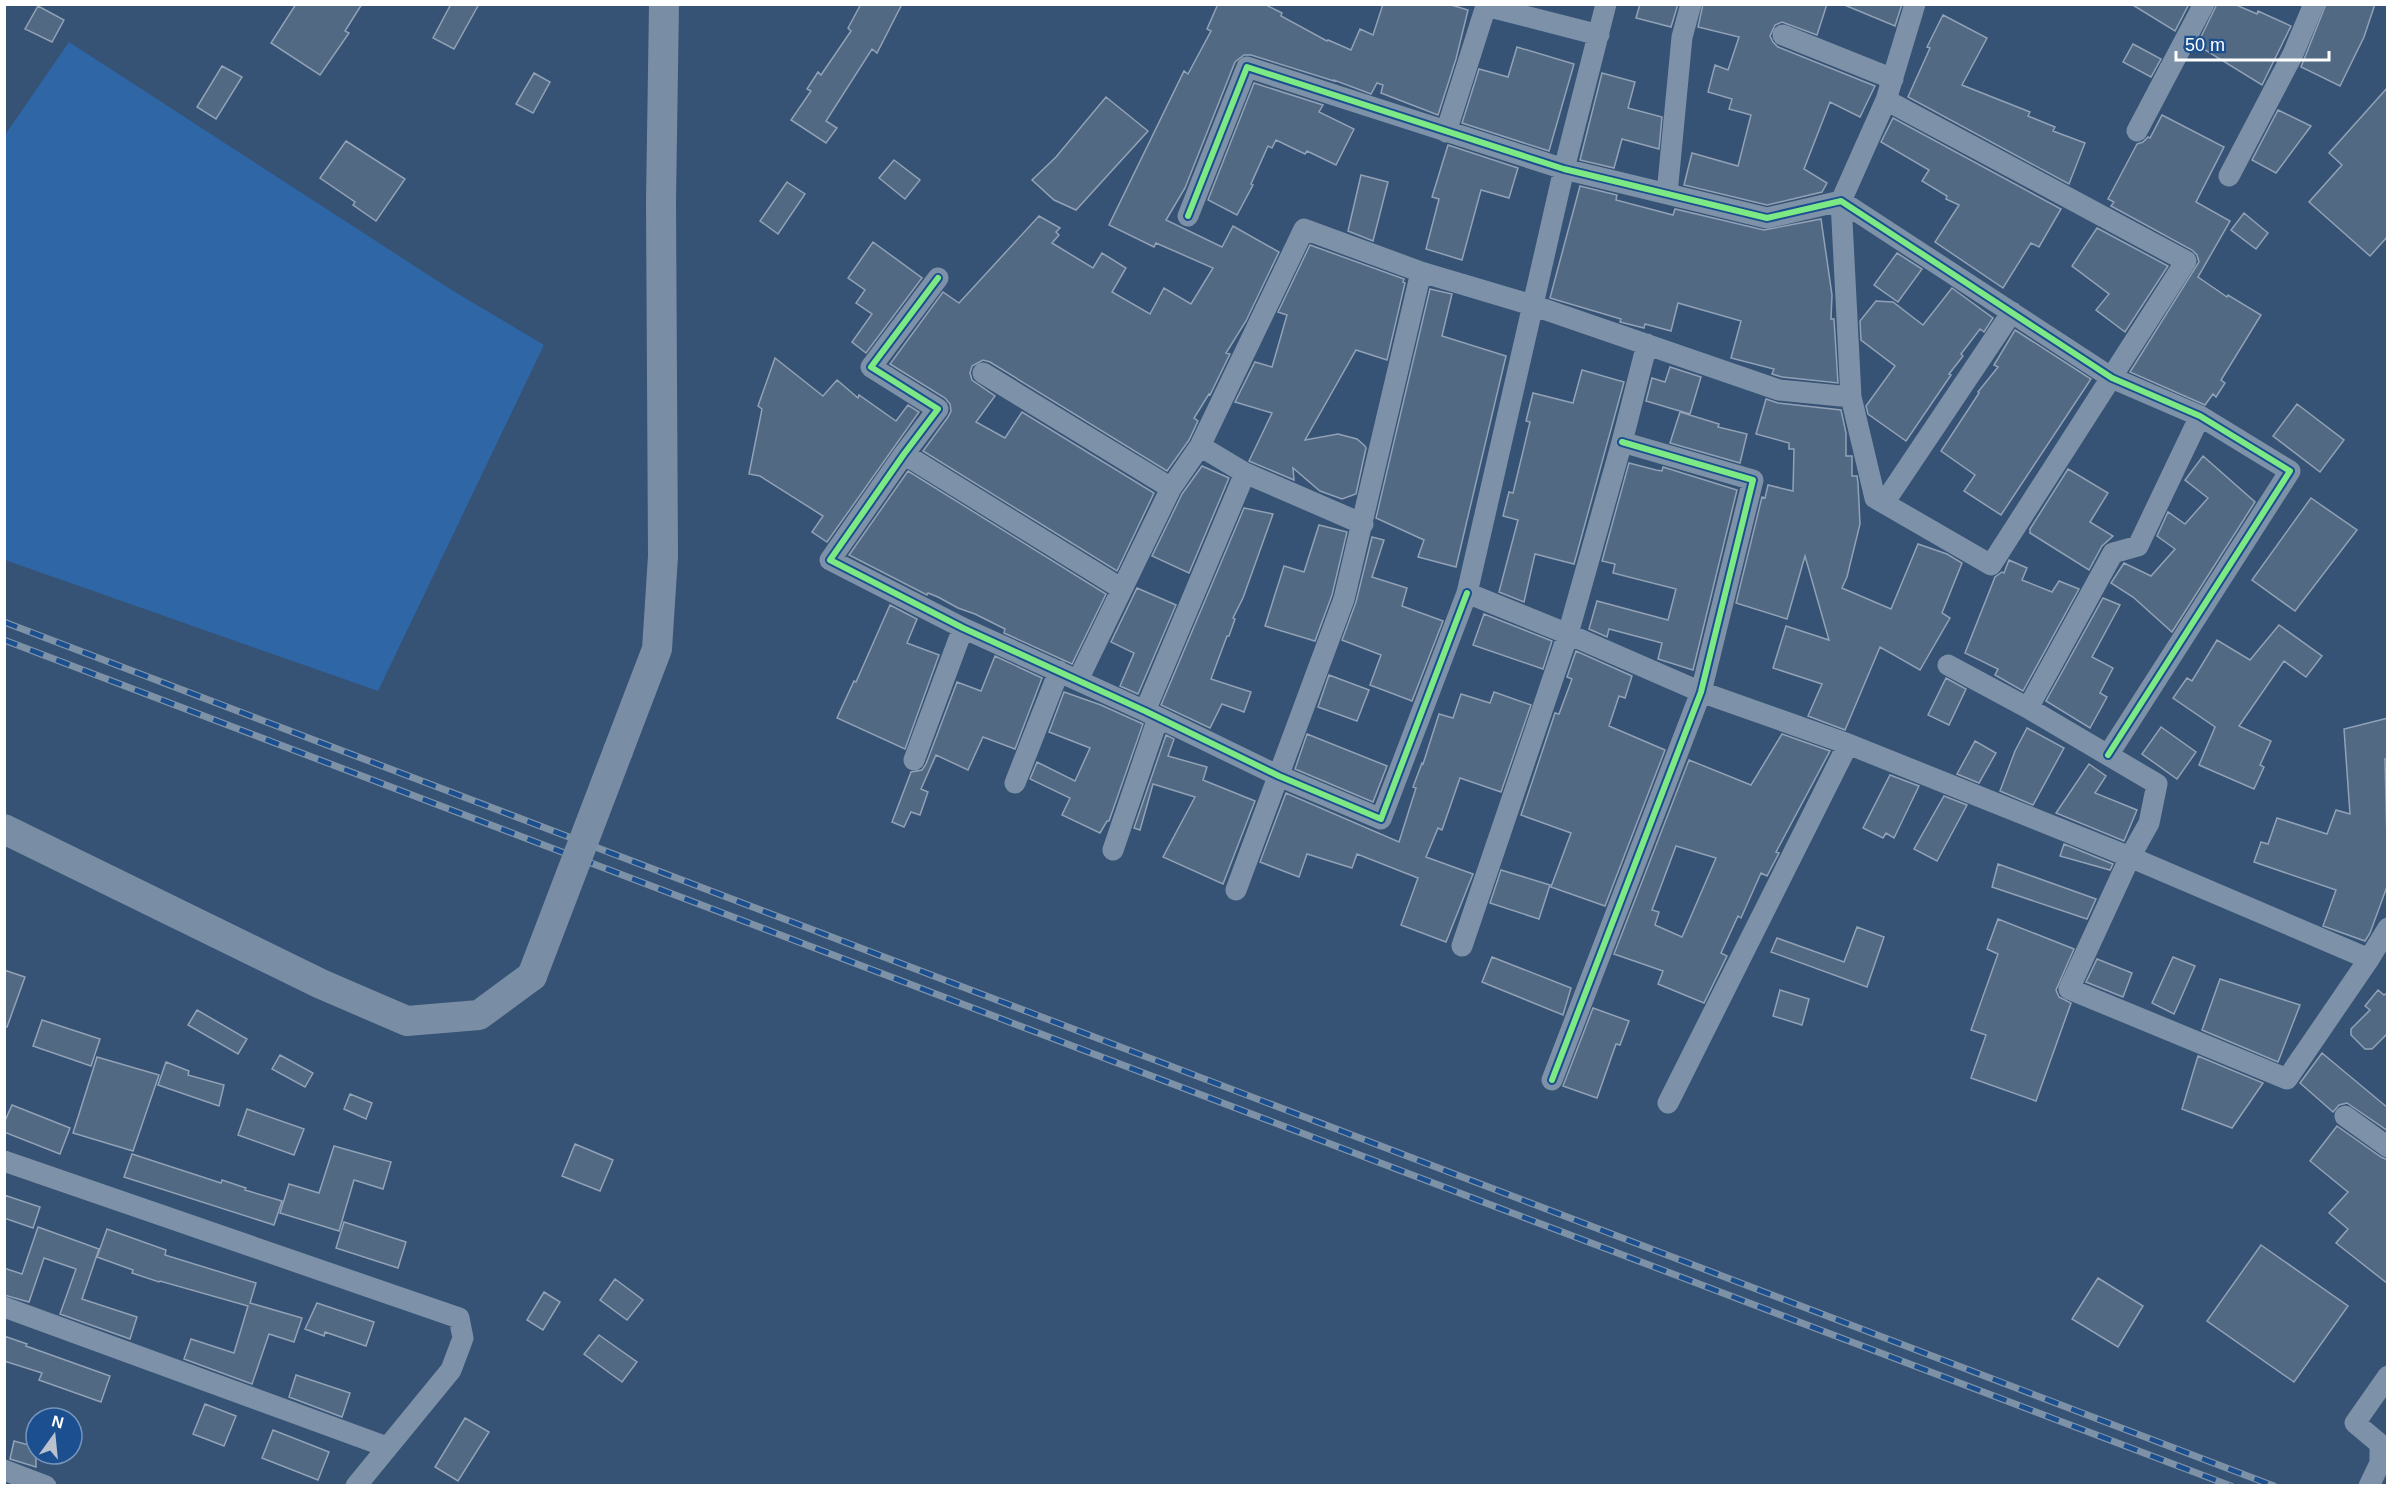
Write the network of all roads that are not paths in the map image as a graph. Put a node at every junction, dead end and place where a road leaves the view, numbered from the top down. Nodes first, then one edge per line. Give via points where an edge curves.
1 (664, 4) edge
2 (1606, 4) edge
3 (1691, 4) edge
4 (1915, 4) edge
5 (2204, 4) edge
6 (2314, 4) edge
7 (1599, 35) junction
8 (1783, 35) dead end
9 (1893, 79) junction
10 (1886, 100) junction
11 (2137, 131) dead end
12 (1446, 132) junction
13 (1564, 169) junction
14 (2229, 176) dead end
15 (1667, 194) junction
16 (1841, 201) junction
17 (1188, 216) dead end
18 (1421, 272) junction
19 (938, 278) dead end
20 (1532, 305) junction
21 (2012, 312) junction
22 (1647, 344) junction
23 (983, 373) dead end
24 (2112, 378) junction
25 (1851, 397) junction
26 (2200, 416) junction
27 (1622, 442) junction
28 (1200, 446) junction
29 (904, 454) junction
30 (1245, 473) junction
31 (1171, 488) junction
32 (1884, 503) junction
33 (1363, 524) junction
34 (1122, 589) junction
35 (1467, 593) junction
36 (963, 628) junction
37 (1568, 634) junction
38 (1948, 665) dead end
39 (1069, 676) junction
40 (1701, 692) junction
41 (2028, 708) junction
42 (1152, 715) junction
43 (1848, 744) junction
44 (2108, 755) junction
45 (914, 760) dead end
46 (1279, 776) junction
47 (1015, 783) dead end
48 (4, 829) edge
49 (1113, 850) dead end
50 (2130, 857) junction
51 (1236, 890) dead end
52 (2388, 928) edge
53 (1462, 946) dead end
54 (2369, 959) junction
55 (1552, 1080) dead end
56 (1668, 1103) dead end
57 (2346, 1116) dead end
58 (2388, 1147) edge
59 (4, 1161) edge
60 (4, 1307) edge
61 (2388, 1376) edge
62 (387, 1448) junction
63 (4, 1470) edge
64 (2376, 1482) edge
65 (363, 1483) edge
66 (46, 1485) edge

1 - 48 main road, bridge via 662,567 657,649 532,976 479,1015 407,1021 321,984
2 - 7 street
3 - 15 street via 1682,37
4 - 9 street
5 - 11 street
6 - 14 street via 2293,54
7 - 12 street via 1486,6
7 - 13 street
8 - 9 street
9 - 10 street
10 - 16 street
10 - 24 street via 2186,261
12 - 13 street
12 - 17 street via 1247,67
13 - 15 street
13 - 20 street
15 - 16 street via 1767,218
16 - 21 street
16 - 25 street
18 - 20 street
18 - 28 street via 1304,229
18 - 33 street
19 - 29 street via 871,367 938,409
20 - 22 street
20 - 35 street
21 - 24 street
21 - 32 street
22 - 25 street via 1779,390
22 - 27 street
23 - 31 street
24 - 26 street
24 - 32 street via 1991,565
25 - 32 street via 1875,498
26 - 41 street via 2138,546 2113,553
26 - 44 street via 2290,471
27 - 37 street
27 - 40 street via 1753,480
28 - 30 street
28 - 31 street
29 - 34 street
29 - 36 street via 830,560
30 - 33 street
30 - 42 street
31 - 34 street
33 - 46 street via 1344,599
34 - 39 street
35 - 37 street
35 - 46 street via 1381,819
36 - 39 street
36 - 45 street
37 - 40 street
37 - 53 street
38 - 41 street
39 - 42 street
39 - 47 street
40 - 43 street
40 - 55 street
41 - 44 street
42 - 46 street
42 - 49 street
43 - 50 street
43 - 56 street
44 - 50 street via 2157,784 2149,823
46 - 51 street
50 - 54 street
50 - 54 street via 2069,989 2287,1079
52 - 54 street
57 - 58 street
59 - 62 street via 459,1318 463,1338 451,1370
60 - 62 street
61 - 64 street via 2355,1423 2380,1444
62 - 65 street
63 - 66 street

